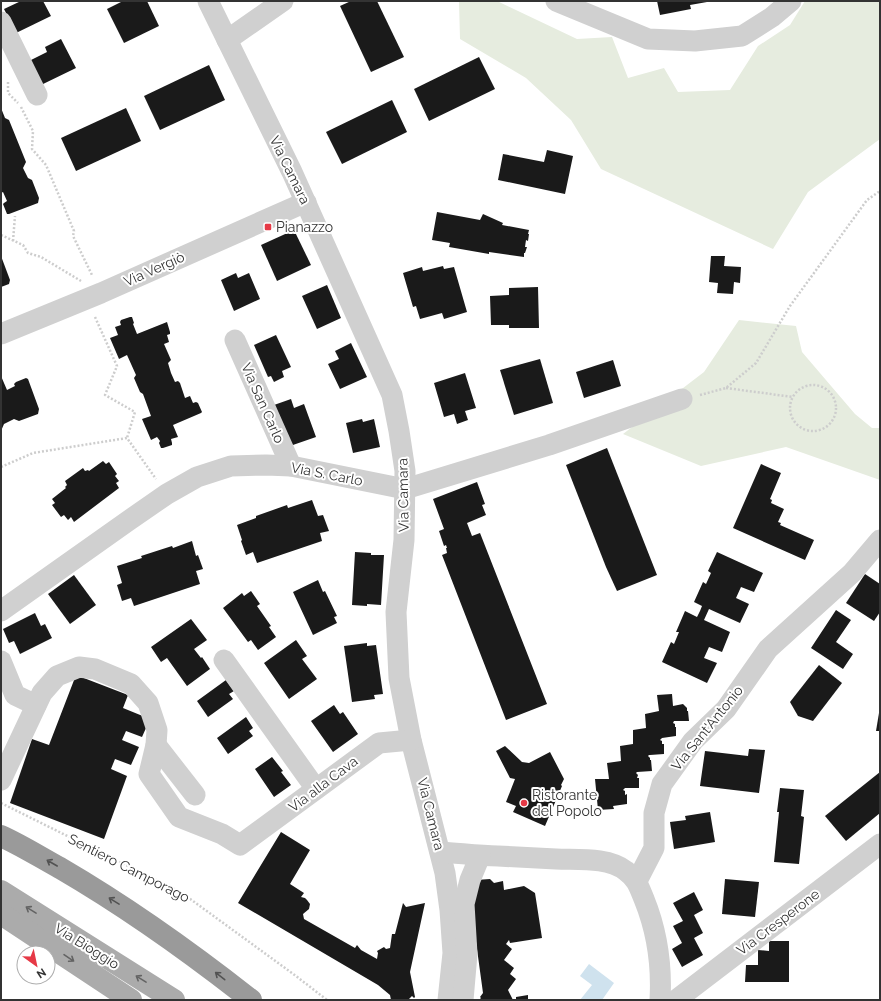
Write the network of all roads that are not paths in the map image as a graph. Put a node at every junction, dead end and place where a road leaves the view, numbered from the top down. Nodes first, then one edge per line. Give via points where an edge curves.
1 (208, 1) edge
2 (283, 1) edge
3 (556, 1) edge
4 (791, 1) edge
5 (1, 22) edge
6 (227, 40) junction
7 (37, 95) dead end
8 (306, 202) junction
9 (1, 334) edge
10 (235, 340) dead end
11 (682, 399) road end
12 (291, 466) junction
13 (405, 489) junction
14 (880, 540) edge
15 (1, 611) edge
16 (224, 660) dead end
17 (1, 661) edge
18 (36, 705) junction
19 (411, 740) junction
20 (156, 745) junction
21 (1, 780) edge
22 (316, 790) junction
23 (195, 795) dead end
24 (1, 836) edge
25 (880, 844) edge
26 (440, 852) junction
27 (480, 856) junction
28 (637, 881) junction
29 (1, 891) edge
30 (1, 914) edge
31 (131, 1000) edge
32 (174, 1000) edge
33 (251, 1000) edge
34 (448, 1000) edge
35 (464, 1000) edge
36 (660, 1000) edge
37 (676, 1000) edge

1 - 6 street, Via Camara
2 - 6 street
3 - 4 street via 648,39 695,41 742,36
5 - 7 street
6 - 8 street, Via Camara
8 - 9 street, Via Vergiò via 94,296
8 - 13 street, Via Camara via 392,395 406,471
10 - 12 street, Via San Carlo
11 - 13 street, Via S. Carlo via 548,445
12 - 13 street, Via S. Carlo
12 - 15 street, Via S. Carlo via 231,466 197,477 167,494
13 - 19 street, Via Camara via 404,540 396,612 399,678
14 - 28 street, Via Sant'Antonio via 852,573 768,649 726,709 693,741 662,784 654,813 654,848
16 - 22 street
17 - 18 street via 16,695
18 - 20 street via 42,693 57,676 79,667 95,669 131,684 148,703 157,730
18 - 21 street
19 - 22 street, Via alla Cava via 379,743
19 - 26 street, Via Camara
20 - 22 street, Via alla Cava via 149,774 179,817 222,834 240,845
20 - 23 street
33 -> 24 highway via 131,912 86,883
25 - 37 street, Via Cresperone
26 - 27 street
26 - 34 street, Via Camara via 450,910 453,953
27 - 28 street via 593,860 613,864
27 - 35 street via 464,904 467,954
28 - 36 street via 656,937 660,963
32 -> 29 main road, Via Bioggio
30 -> 31 main road, Via Bioggio

